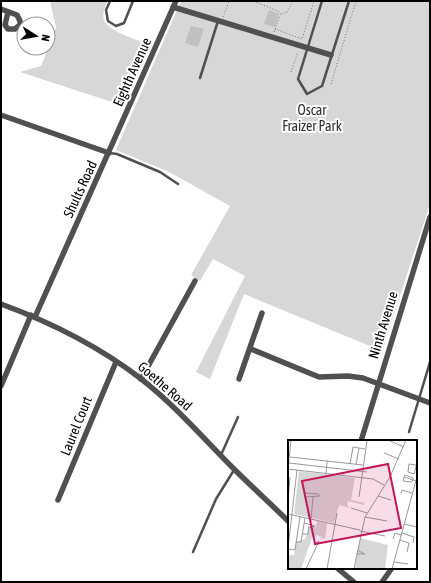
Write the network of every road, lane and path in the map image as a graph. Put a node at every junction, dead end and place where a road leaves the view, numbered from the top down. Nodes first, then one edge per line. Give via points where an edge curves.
1 (110, 1) edge
2 (133, 1) edge
3 (176, 1) edge
4 (229, 1) edge
5 (253, 1) edge
6 (292, 1) edge
7 (314, 1) edge
8 (322, 1) edge
9 (349, 1) edge
10 (356, 1) edge
11 (173, 7) junction
12 (1, 9) edge
13 (8, 12) dead end
14 (281, 15) junction
15 (220, 21) junction
16 (275, 29) junction
17 (272, 37) junction
18 (300, 45) junction
19 (308, 48) junction
20 (331, 55) junction
21 (292, 72) dead end
22 (200, 78) dead end
23 (331, 84) dead end
24 (1, 115) edge
25 (109, 153) junction
26 (178, 184) dead end
27 (430, 217) edge
28 (195, 281) dead end
29 (1, 304) edge
30 (262, 313) dead end
31 (33, 316) junction
32 (251, 349) junction
33 (116, 362) junction
34 (430, 362) edge
35 (141, 379) junction
36 (239, 379) dead end
37 (379, 383) junction
38 (1, 386) edge
39 (419, 399) junction
40 (430, 403) edge
41 (238, 417) dead end
42 (409, 432) dead end
43 (360, 440) edge
44 (220, 455) junction
45 (235, 470) junction
46 (58, 500) dead end
47 (288, 521) edge
48 (193, 552) dead end
49 (338, 569) edge
50 (391, 569) edge
51 (354, 582) edge
52 (382, 582) edge

1 - 2 lane via 106,10 108,21 116,26 124,23
3 - 11 street, Eighth Avenue
4 - 15 path
5 - 14 path via 278,10
6 - 14 path via 287,12
7 - 16 path via 302,39
8 - 19 lane
9 - 20 lane
10 - 23 path
11 - 15 street
11 - 25 street, Eighth Avenue
12 - 13 street
14 - 16 path
15 - 17 street
15 - 22 lane
16 - 17 path
17 - 18 street
18 - 19 street
18 - 21 path
19 - 20 street
19 - 20 lane via 298,80 307,94 322,86
24 - 25 street, Shults Road
25 - 26 lane via 160,172
25 - 31 street, Shults Road
27 - 37 street, Ninth Avenue
28 - 35 street
29 - 31 street, Goethe Road
30 - 32 street
31 - 33 street, Goethe Road via 86,342
31 - 38 street, Shults Road
32 - 36 street
32 - 37 street via 319,378 348,376
33 - 35 street, Goethe Road
33 - 46 street, Laurel Court
34 - 39 lane
35 - 44 street, Goethe Road
37 - 39 street
37 - 43 street, Ninth Avenue
39 - 40 street
39 - 42 lane
41 - 44 lane
44 - 45 street, Goethe Road
45 - 47 street, Goethe Road
45 - 48 lane via 216,499
49 - 51 street
50 - 52 street

